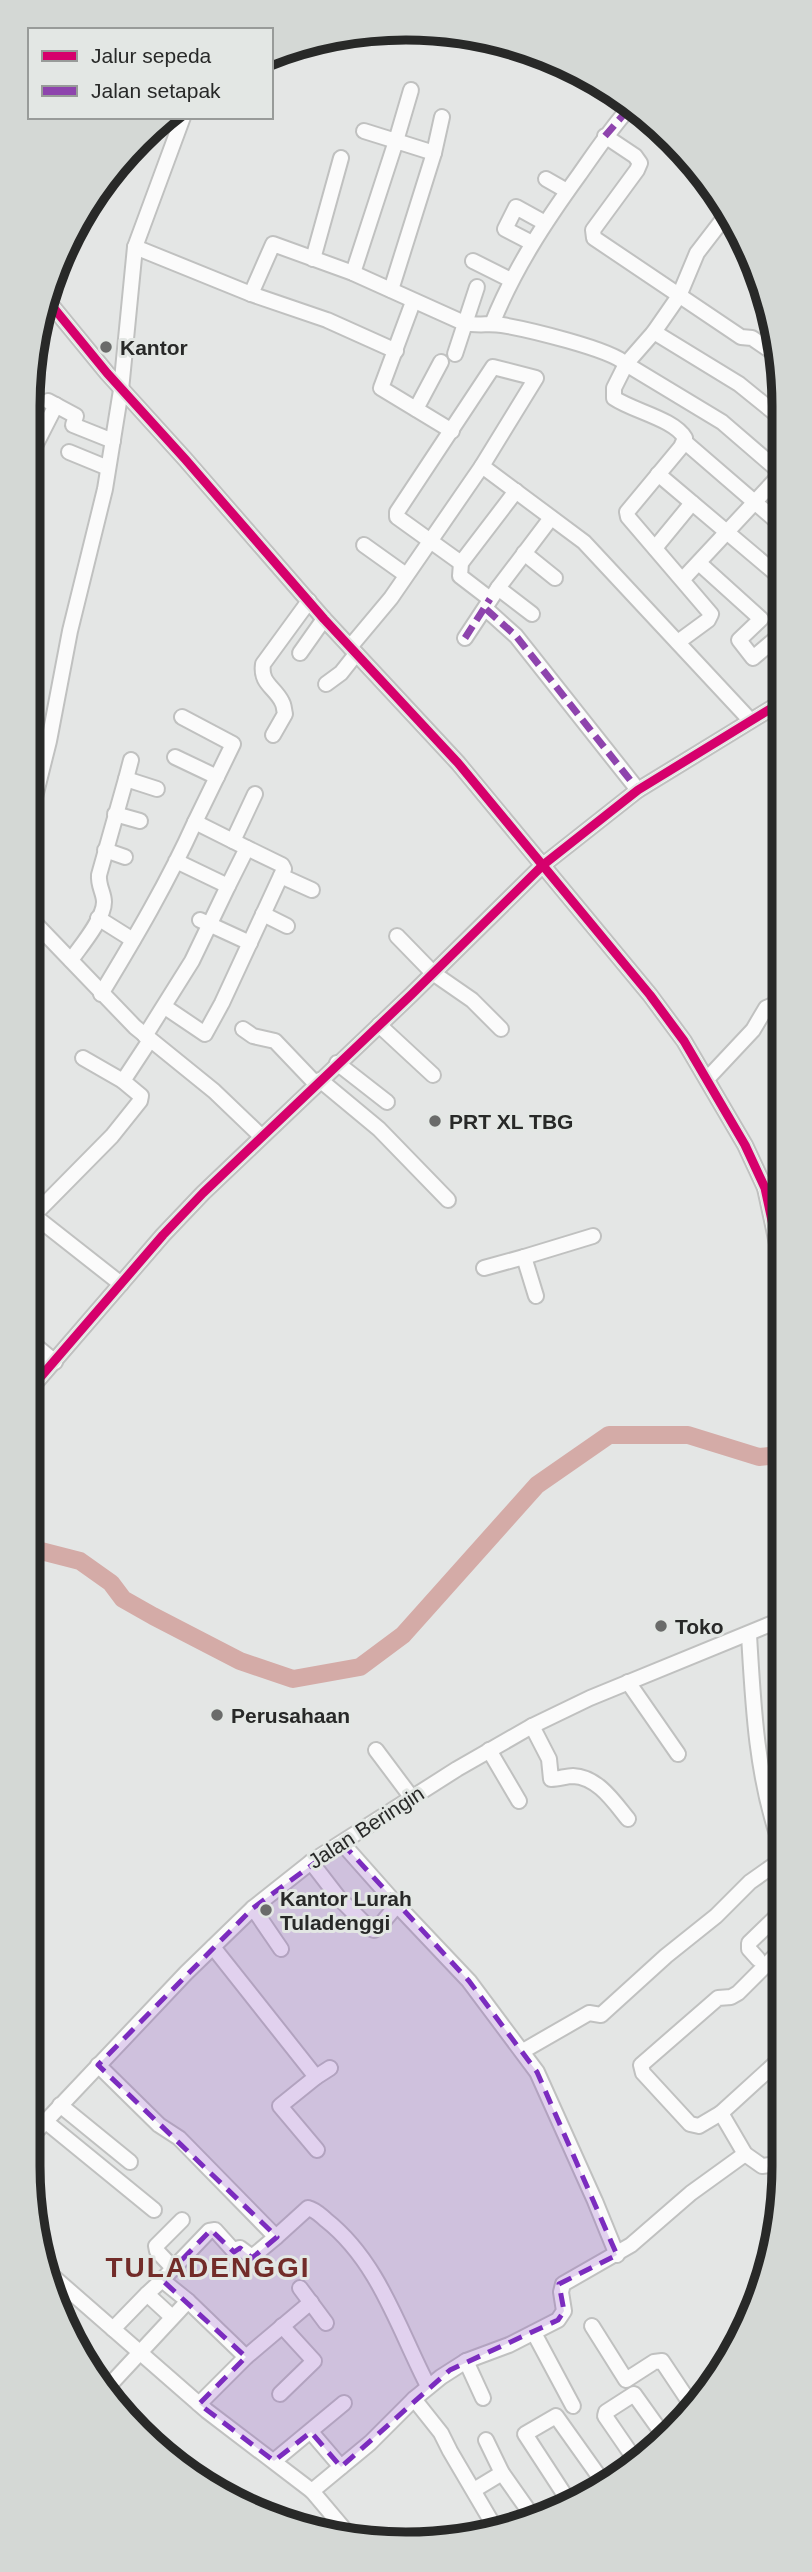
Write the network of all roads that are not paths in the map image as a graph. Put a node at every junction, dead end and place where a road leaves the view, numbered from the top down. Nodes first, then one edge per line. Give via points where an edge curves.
1 (411, 90) dead end
2 (625, 113) edge
3 (442, 117) dead end
4 (182, 119) edge
5 (365, 131) dead end
6 (605, 136) junction
7 (396, 141) junction
8 (434, 153) junction
9 (341, 158) dead end
10 (546, 179) dead end
11 (567, 191) junction
12 (722, 221) edge
13 (545, 223) junction
14 (532, 243) junction
15 (135, 247) junction
16 (313, 259) junction
17 (473, 261) dead end
18 (353, 273) junction
19 (511, 280) junction
20 (477, 287) dead end
21 (391, 290) junction
22 (251, 294) junction
23 (678, 296) junction
24 (413, 302) junction
25 (54, 308) edge
26 (464, 323) junction
27 (492, 324) junction
28 (654, 332) junction
29 (767, 347) edge
30 (396, 351) junction
31 (455, 354) dead end
32 (125, 358) junction
33 (441, 362) dead end
34 (626, 364) junction
35 (104, 370) junction
36 (121, 390) junction
37 (416, 409) junction
38 (772, 411) edge
39 (452, 431) junction
40 (40, 433) edge
41 (113, 441) junction
42 (685, 442) junction
43 (69, 452) dead end
44 (482, 466) junction
45 (772, 467) edge
46 (108, 468) junction
47 (658, 474) junction
48 (772, 484) edge
49 (516, 491) junction
50 (692, 503) junction
51 (756, 503) junction
52 (772, 517) edge
53 (551, 518) junction
54 (727, 533) junction
55 (430, 541) junction
56 (364, 545) dead end
57 (655, 548) junction
58 (524, 553) junction
59 (461, 563) junction
60 (699, 563) junction
61 (772, 570) edge
62 (406, 575) junction
63 (555, 578) dead end
64 (683, 579) junction
65 (492, 599) junction
66 (309, 601) junction
67 (532, 614) dead end
68 (324, 619) junction
69 (465, 638) dead end
70 (678, 642) junction
71 (772, 642) edge
72 (353, 650) junction
73 (300, 653) dead end
74 (326, 684) dead end
75 (772, 708) edge
76 (182, 717) dead end
77 (750, 720) junction
78 (273, 735) dead end
79 (175, 757) dead end
80 (131, 760) dead end
81 (217, 777) junction
82 (40, 779) edge
83 (126, 779) junction
84 (157, 789) dead end
85 (638, 790) junction
86 (256, 794) dead end
87 (115, 814) junction
88 (140, 821) dead end
89 (195, 822) junction
90 (233, 841) junction
91 (247, 848) junction
92 (105, 850) junction
93 (125, 857) dead end
94 (176, 861) junction
95 (543, 865) junction
96 (281, 876) junction
97 (228, 886) junction
98 (312, 890) dead end
99 (263, 914) junction
100 (98, 918) junction
101 (205, 923) junction
102 (287, 926) dead end
103 (40, 928) edge
104 (397, 936) dead end
105 (133, 940) junction
106 (250, 943) junction
107 (71, 960) junction
108 (433, 973) junction
109 (101, 994) junction
110 (772, 1005) edge
111 (165, 1007) junction
112 (379, 1025) junction
113 (243, 1029) dead end
114 (501, 1029) dead end
115 (150, 1032) junction
116 (83, 1058) dead end
117 (337, 1063) junction
118 (433, 1075) dead end
119 (707, 1079) junction
120 (123, 1081) junction
121 (318, 1082) junction
122 (387, 1102) dead end
123 (261, 1136) junction
124 (772, 1184) edge
125 (765, 1188) junction
126 (449, 1200) dead end
127 (40, 1207) edge
128 (40, 1220) edge
129 (772, 1220) edge
130 (593, 1236) dead end
131 (524, 1257) junction
132 (484, 1268) dead end
133 (121, 1284) junction
134 (536, 1296) dead end
135 (40, 1350) edge
136 (55, 1362) junction
137 (40, 1378) edge
138 (772, 1624) edge
139 (749, 1634) junction
140 (628, 1682) junction
141 (532, 1726) junction
142 (376, 1750) dead end
143 (489, 1750) junction
144 (678, 1754) dead end
145 (412, 1798) junction
146 (519, 1801) dead end
147 (772, 1817) edge
148 (628, 1819) dead end
149 (342, 1843) junction
150 (311, 1862) junction
151 (772, 1867) edge
152 (397, 1905) junction
153 (253, 1908) junction
154 (772, 1921) edge
155 (213, 1947) junction
156 (281, 1949) dead end
157 (758, 1959) dead end
158 (772, 1959) edge
159 (523, 2050) junction
160 (98, 2065) junction
161 (772, 2067) edge
162 (330, 2068) dead end
163 (316, 2077) junction
164 (60, 2105) junction
165 (721, 2113) junction
166 (45, 2121) junction
167 (40, 2127) edge
168 (317, 2150) dead end
169 (745, 2154) junction
170 (130, 2162) dead end
171 (772, 2165) edge
172 (154, 2210) dead end
173 (182, 2220) dead end
174 (276, 2237) junction
175 (617, 2255) junction
176 (173, 2268) junction
177 (162, 2280) junction
178 (59, 2282) edge
179 (300, 2288) dead end
180 (147, 2294) junction
181 (188, 2301) junction
182 (311, 2302) junction
183 (172, 2317) junction
184 (326, 2323) dead end
185 (282, 2326) junction
186 (592, 2326) dead end
187 (113, 2329) junction
188 (534, 2333) junction
189 (140, 2353) junction
190 (246, 2357) junction
191 (466, 2361) junction
192 (626, 2380) junction
193 (112, 2383) edge
194 (428, 2386) junction
195 (280, 2394) dead end
196 (635, 2394) junction
197 (483, 2398) dead end
198 (414, 2399) junction
199 (687, 2399) edge
200 (344, 2403) dead end
201 (199, 2404) junction
202 (556, 2416) junction
203 (660, 2430) edge
204 (311, 2432) junction
205 (486, 2440) dead end
206 (632, 2454) edge
207 (274, 2461) junction
208 (341, 2467) junction
209 (502, 2473) junction
210 (599, 2476) edge
211 (474, 2490) junction
212 (312, 2491) junction
213 (565, 2495) edge
214 (528, 2510) edge
215 (491, 2521) edge
216 (340, 2526) edge

1 - 7 street
2 - 6 street
3 - 8 street
4 - 15 street
5 - 7 street
6 - 11 street
6 - 23 street via 640,163 593,230 594,238
7 - 8 street
7 - 18 street
8 - 21 street
9 - 16 street
10 - 11 street
11 - 13 street
12 - 23 street via 697,253
13 - 14 street
13 - 14 street via 516,207 505,229
14 - 19 street
15 - 22 street
15 - 32 street
16 - 18 street
16 - 22 street via 273,244
17 - 19 street
18 - 21 street
19 - 27 street
20 - 26 street
21 - 24 street
22 - 30 street via 327,320
23 - 28 street
23 - 29 street via 741,337
24 - 26 street
24 - 30 street
25 - 35 street
26 - 27 street
26 - 31 street
27 - 34 street via 612,355
28 - 34 street
28 - 38 street via 739,384
30 - 37 street via 381,388
32 - 35 street via 118,369
32 - 36 street
33 - 37 street
34 - 42 street via 614,398 681,432
34 - 45 street via 722,422
35 - 36 street
36 - 41 street
36 - 66 street
37 - 39 street
39 - 44 street via 493,367 536,378
39 - 55 street via 397,512 397,517
40 - 41 street via 52,403 76,416 73,425
41 - 46 street
42 - 47 street
42 - 51 street
43 - 46 street
44 - 49 street
44 - 55 street
46 - 82 street
47 - 50 street
47 - 57 street via 626,512
48 - 51 street
49 - 53 street
49 - 59 street
50 - 54 street
50 - 57 street
51 - 52 street
51 - 54 street
53 - 58 street
53 - 70 street via 584,542
54 - 60 street
54 - 61 street
55 - 59 street
55 - 62 street
56 - 62 street
57 - 64 street
58 - 63 street
58 - 65 street
59 - 65 street via 460,576
60 - 64 street
60 - 71 street via 761,620 739,640 753,658
62 - 72 street
64 - 70 street via 711,617
65 - 67 street
65 - 69 street
65 - 85 street
66 - 68 street
66 - 78 street via 263,664 262,674 282,701 285,714
68 - 72 street
68 - 73 street
70 - 77 street
72 - 74 street via 341,673
72 - 95 street via 458,763
75 - 77 street
76 - 81 street via 232,743
77 - 85 street
79 - 81 street
80 - 83 street
81 - 89 street
83 - 84 street
83 - 87 street
85 - 95 street
86 - 90 street
87 - 88 street
87 - 92 street
89 - 90 street
89 - 94 street
90 - 91 street
91 - 96 street via 282,865
91 - 97 street
92 - 93 street
92 - 100 street via 98,884 104,904
94 - 97 street
94 - 105 street
95 - 108 street
95 - 119 street via 657,1004
96 - 98 street
96 - 99 street
97 - 101 street
99 - 102 street
99 - 106 street
100 - 105 street
100 - 107 street
101 - 106 street
101 - 111 street
103 - 107 street
104 - 108 street
105 - 109 street
106 - 111 street via 205,1034
107 - 109 street
108 - 112 street
108 - 114 street via 472,1000
109 - 115 street
110 - 119 street
111 - 115 street
112 - 117 street
112 - 118 street
113 - 121 street via 275,1041
115 - 120 street
115 - 123 street
116 - 120 street
117 - 121 street
117 - 122 street
119 - 125 street
120 - 127 street via 142,1096 140,1101 112,1136
121 - 123 street
121 - 126 street via 379,1129
123 - 133 street
124 - 125 street
125 - 129 street
128 - 133 street
130 - 131 street
131 - 132 street
131 - 134 street
133 - 136 street
135 - 136 street
136 - 137 street
138 - 139 street, Jalan Beringin
139 - 140 street, Jalan Beringin
139 - 147 street via 755,1726
140 - 141 street, Jalan Beringin
140 - 144 street
141 - 143 street, Jalan Beringin
141 - 148 street via 549,1759 551,1779 573,1776 590,1780
142 - 145 street
143 - 145 street, Jalan Beringin
143 - 146 street
145 - 149 street, Jalan Beringin
149 - 150 street, Jalan Beringin
149 - 152 street
150 - 152 street via 369,1928 378,1928
150 - 153 street, Jalan Beringin
151 - 159 street via 601,2015 589,2013
152 - 159 street via 470,1981
153 - 155 street, Jalan Beringin
153 - 156 street
154 - 157 street via 750,1943
155 - 160 street, Jalan Beringin
155 - 163 street
158 - 165 street via 738,1993 718,1998 641,2065 643,2073 690,2124 699,2126
159 - 175 street
160 - 164 street, Jalan Beringin
160 - 174 street via 179,2138
161 - 165 street
162 - 163 street
163 - 168 street via 279,2106
164 - 166 street, Jalan Beringin
164 - 170 street
165 - 169 street
166 - 167 street, Jalan Beringin
166 - 172 street
169 - 171 street via 762,2166
169 - 175 street
173 - 176 street via 156,2246
174 - 176 street via 252,2257 233,2250 211,2230
174 - 194 street via 308,2208 335,2226 375,2277
175 - 188 street via 563,2284 562,2316
176 - 177 street
177 - 180 street
177 - 181 street
178 - 187 street
179 - 182 street
180 - 183 street
180 - 187 street
181 - 183 street
181 - 190 street
182 - 184 street
182 - 185 street
183 - 189 street
185 - 190 street
185 - 195 street via 314,2361
186 - 192 street
187 - 189 street
188 - 191 street
188 - 202 street via 579,2403
189 - 193 street
189 - 201 street
190 - 201 street
191 - 194 street
191 - 197 street
192 - 196 street
192 - 199 street via 662,2361
194 - 198 street
196 - 203 street
196 - 206 street via 605,2416
198 - 208 street
198 - 211 street via 441,2433
200 - 204 street
201 - 207 street
202 - 210 street
202 - 213 street via 525,2434
204 - 207 street
204 - 208 street
205 - 209 street
207 - 212 street
208 - 212 street
209 - 211 street
209 - 214 street
211 - 215 street
212 - 216 street

